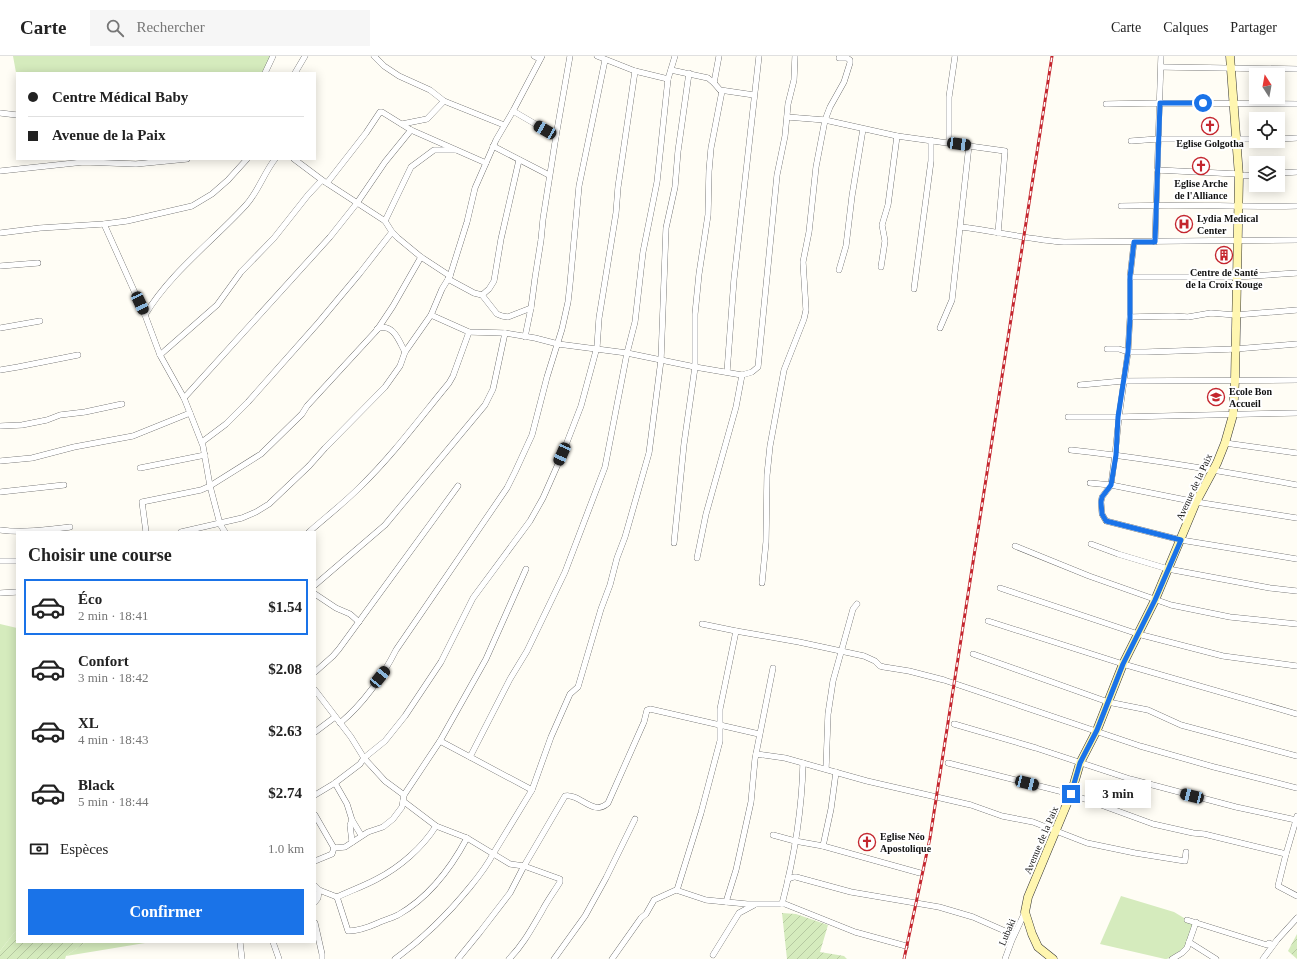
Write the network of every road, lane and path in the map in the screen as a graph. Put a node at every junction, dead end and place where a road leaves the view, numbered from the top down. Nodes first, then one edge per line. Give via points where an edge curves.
1 (273, 56) edge
2 (305, 56) edge
3 (374, 56) edge
4 (534, 56) edge
5 (570, 56) edge
6 (597, 56) edge
7 (675, 56) edge
8 (718, 56) edge
9 (759, 56) edge
10 (795, 56) edge
11 (955, 56) edge
12 (1161, 56) edge
13 (1230, 56) edge
14 (541, 57) edge
15 (839, 58) dead end
16 (605, 60) junction
17 (1161, 67) junction
18 (1230, 68) junction
19 (1297, 69) edge
20 (671, 70) junction
21 (635, 71) junction
22 (265, 72) edge
23 (296, 72) edge
24 (689, 73) junction
25 (668, 79) junction
26 (714, 82) junction
27 (722, 91) junction
28 (754, 95) junction
29 (444, 101) junction
30 (1160, 103) junction
31 (1233, 103) junction
32 (1106, 104) dead end
33 (1297, 104) edge
34 (513, 111) junction
35 (0, 113) edge
36 (16, 115) edge
37 (787, 117) junction
38 (825, 120) junction
39 (402, 124) junction
40 (504, 125) junction
41 (863, 129) junction
42 (412, 130) junction
43 (556, 136) junction
44 (896, 136) junction
45 (1297, 138) edge
46 (1158, 139) junction
47 (1249, 139) edge
48 (1285, 139) edge
49 (931, 140) junction
50 (1236, 140) junction
51 (1131, 141) dead end
52 (949, 143) junction
53 (969, 145) junction
54 (493, 146) junction
55 (458, 150) junction
56 (177, 160) edge
57 (245, 160) edge
58 (275, 160) edge
59 (295, 160) edge
60 (519, 160) junction
61 (486, 163) junction
62 (1157, 170) junction
63 (0, 171) edge
64 (1297, 172) edge
65 (1285, 173) edge
66 (549, 175) junction
67 (1238, 175) junction
68 (1249, 175) edge
69 (324, 182) junction
70 (357, 203) junction
71 (1156, 205) junction
72 (1121, 206) dead end
73 (1297, 206) edge
74 (1238, 207) junction
75 (385, 221) junction
76 (104, 224) junction
77 (961, 227) junction
78 (392, 232) junction
79 (0, 233) edge
80 (998, 233) junction
81 (1236, 240) junction
82 (1297, 240) edge
83 (1134, 242) junction
84 (1155, 242) junction
85 (421, 256) junction
86 (38, 263) dead end
87 (0, 266) edge
88 (881, 267) dead end
89 (839, 270) dead end
90 (1297, 273) edge
91 (1130, 277) junction
92 (1236, 277) junction
93 (449, 278) junction
94 (914, 289) dead end
95 (482, 295) junction
96 (531, 308) junction
97 (1297, 310) edge
98 (145, 315) junction
99 (431, 315) junction
100 (1235, 315) junction
101 (1130, 318) junction
102 (40, 321) dead end
103 (0, 328) edge
104 (940, 328) dead end
105 (376, 330) junction
106 (469, 332) junction
107 (506, 333) junction
108 (526, 337) junction
109 (558, 344) junction
110 (1297, 344) edge
111 (1107, 349) dead end
112 (1235, 349) junction
113 (596, 350) junction
114 (405, 352) junction
115 (1128, 352) junction
116 (627, 353) junction
117 (160, 355) junction
118 (78, 356) dead end
119 (661, 360) junction
120 (696, 367) junction
121 (0, 370) edge
122 (727, 372) junction
123 (742, 375) junction
124 (1124, 380) junction
125 (1235, 380) junction
126 (1297, 380) edge
127 (1080, 385) dead end
128 (184, 398) junction
129 (122, 404) dead end
130 (190, 413) junction
131 (1297, 413) edge
132 (1232, 415) junction
133 (1068, 417) dead end
134 (1118, 417) junction
135 (0, 426) edge
136 (202, 442) junction
137 (1225, 443) junction
138 (1071, 450) dead end
139 (1297, 453) edge
140 (205, 455) junction
141 (1116, 455) junction
142 (0, 462) edge
143 (140, 468) dead end
144 (1214, 470) junction
145 (1090, 483) dead end
146 (64, 484) dead end
147 (1111, 485) junction
148 (1297, 485) edge
149 (210, 486) junction
150 (458, 486) dead end
151 (0, 492) edge
152 (1196, 502) junction
153 (1297, 518) edge
154 (220, 524) junction
155 (70, 527) dead end
156 (0, 530) edge
157 (146, 531) edge
158 (187, 531) edge
159 (224, 531) edge
160 (310, 531) edge
161 (1181, 540) junction
162 (674, 543) dead end
163 (1091, 544) dead end
164 (1015, 546) dead end
165 (697, 558) dead end
166 (1297, 559) edge
167 (0, 561) edge
168 (16, 561) edge
169 (526, 569) dead end
170 (1168, 569) junction
171 (316, 583) edge
172 (762, 583) dead end
173 (1000, 588) dead end
174 (1297, 591) edge
175 (16, 592) edge
176 (0, 593) edge
177 (316, 595) edge
178 (1155, 600) junction
179 (857, 604) dead end
180 (988, 621) dead end
181 (359, 622) junction
182 (702, 624) dead end
183 (1297, 624) edge
184 (736, 632) junction
185 (1138, 634) junction
186 (841, 652) junction
187 (973, 654) dead end
188 (1123, 664) junction
189 (1297, 666) edge
190 (772, 668) dead end
191 (316, 671) edge
192 (316, 691) edge
193 (1108, 702) junction
194 (1297, 714) edge
195 (335, 717) junction
196 (340, 723) junction
197 (954, 724) dead end
198 (720, 725) junction
199 (1097, 730) junction
200 (316, 731) edge
201 (759, 734) junction
202 (440, 741) junction
203 (756, 754) junction
204 (1297, 756) edge
205 (470, 757) junction
206 (364, 758) junction
207 (948, 762) dead end
208 (1080, 763) junction
209 (803, 764) junction
210 (826, 769) junction
211 (836, 772) junction
212 (335, 783) junction
213 (1297, 788) edge
214 (532, 790) junction
215 (316, 794) edge
216 (1071, 794) junction
217 (403, 798) junction
218 (316, 817) edge
219 (1296, 818) edge
220 (635, 819) dead end
221 (352, 820) junction
222 (436, 826) junction
223 (1055, 830) junction
224 (361, 835) junction
225 (773, 835) dead end
226 (467, 838) junction
227 (795, 841) junction
228 (352, 842) junction
229 (823, 846) junction
230 (334, 848) junction
231 (1186, 852) dead end
232 (493, 854) junction
233 (1286, 854) junction
234 (316, 859) edge
235 (524, 866) junction
236 (920, 873) dead end
237 (788, 880) junction
238 (317, 888) edge
239 (677, 890) junction
240 (1297, 896) edge
241 (337, 897) junction
242 (316, 901) edge
243 (726, 902) junction
244 (782, 904) junction
245 (754, 905) junction
246 (1025, 912) junction
247 (1297, 918) edge
248 (1187, 920) dead end
249 (1196, 922) junction
250 (316, 928) edge
251 (1014, 935) junction
252 (1189, 942) junction
253 (240, 943) edge
254 (273, 943) edge
255 (1273, 945) junction
256 (906, 946) dead end
257 (713, 956) dead end
258 (242, 959) edge
259 (278, 959) edge
260 (322, 959) edge
261 (395, 959) edge
262 (458, 959) edge
263 (509, 959) edge
264 (554, 959) edge
265 (612, 959) edge
266 (1005, 959) edge
267 (1053, 959) edge
268 (1172, 959) edge
269 (1216, 959) edge
270 (1263, 959) edge

1 - 22 street
2 - 23 street
3 - 29 street via 399,76 430,90
4 - 14 street
5 - 43 street
6 - 16 street
7 - 20 street
8 - 26 street
9 - 28 street
10 - 37 street via 794,80
11 - 52 street via 949,97
12 - 17 street
13 - 18 street, Avenue de la Paix
14 - 34 street
15 - 38 street via 847,58 850,63 844,82
16 - 21 street
16 - 109 street via 579,186 569,296
17 - 18 street
17 - 30 street
18 - 19 street
18 - 31 street, Avenue de la Paix
20 - 24 street
20 - 25 street
21 - 25 street
21 - 113 street
24 - 26 street
24 - 119 street via 666,228
25 - 116 street via 657,182 643,252 635,322
26 - 27 street
27 - 28 street
27 - 120 street via 708,171 708,215 695,314
28 - 122 street via 734,278
29 - 39 street via 427,120
29 - 40 street
30 - 31 street
30 - 32 street
30 - 46 street
31 - 33 street
31 - 50 street, Avenue de la Paix
34 - 40 street
34 - 43 street
35 - 36 street
37 - 38 street
37 - 123 street via 777,175 758,367
38 - 41 street
38 - 172 street via 803,262 806,310 784,370 769,453
39 - 42 street
39 - 69 street via 380,112 366,133
40 - 54 street
41 - 44 street
41 - 89 street via 846,246
42 - 55 street
42 - 70 street via 385,162
43 - 66 street
44 - 49 street
44 - 88 street via 888,205 883,221 885,241
45 - 48 street
46 - 50 street
46 - 51 street
46 - 62 street
47 - 50 street
49 - 52 street
49 - 94 street via 931,161
50 - 67 street, Avenue de la Paix
52 - 53 street
53 - 77 street
53 - 80 street via 1006,152
54 - 60 street
54 - 61 street
55 - 61 street
55 - 75 street via 434,150 411,167
56 - 63 street via 136,164 84,162
57 - 76 street via 212,194 192,206
58 - 98 street via 247,204 161,292
59 - 69 street
60 - 66 street
60 - 95 street via 494,281
61 - 93 street
62 - 67 street
62 - 71 street
64 - 65 street
66 - 96 street
67 - 68 street
67 - 74 street, Avenue de la Paix
69 - 70 street
69 - 117 street via 308,195 274,238 241,272 217,305
70 - 75 street
70 - 128 street via 330,238
71 - 72 street
71 - 74 street
71 - 84 street
73 - 74 street
74 - 81 street, Avenue de la Paix
75 - 78 street
76 - 79 street
76 - 98 street
77 - 80 street
77 - 104 street via 952,300
78 - 85 street
78 - 136 street via 319,322 248,402 226,424
80 - 83 street via 1064,242
81 - 82 street
81 - 84 street
81 - 92 street, Avenue de la Paix
83 - 84 street
83 - 91 street
85 - 93 street
85 - 105 street via 393,306
86 - 87 street
90 - 92 street
91 - 92 street
91 - 101 street
92 - 100 street, Avenue de la Paix
93 - 95 street
93 - 99 street
95 - 96 street via 497,314 502,316 508,317
96 - 108 street
97 - 100 street
98 - 117 street
99 - 106 street
99 - 114 street
100 - 101 street via 1212,313 1188,317
100 - 112 street, Avenue de la Paix
101 - 115 street
102 - 103 street
105 - 114 street via 389,328 393,331
105 - 149 street via 289,427 261,454
106 - 107 street
106 - 160 street via 449,383 383,463
107 - 108 street
107 - 171 street via 494,384 484,405 385,525
108 - 109 street
109 - 113 street
109 - 196 street via 532,435 507,488 396,650 386,670 353,712
110 - 112 street
111 - 115 street
112 - 115 street
112 - 125 street, Avenue de la Paix
113 - 116 street
113 - 206 street via 581,406 546,491 530,521 473,598 441,662 405,716 385,741
114 - 154 street via 400,366 384,387 293,482 256,512
115 - 124 street
116 - 119 street
116 - 205 street via 605,468 587,516 540,626
117 - 128 street
118 - 121 street
119 - 120 street
119 - 214 street via 649,454 626,537 617,558 578,687 570,694
120 - 122 street
120 - 162 street
122 - 123 street
123 - 165 street
124 - 125 street
124 - 127 street
124 - 134 street
125 - 126 street
125 - 132 street, Avenue de la Paix
128 - 130 street
129 - 135 street via 22,425
130 - 136 street
130 - 142 street via 132,436 32,458
131 - 132 street
132 - 134 street
132 - 137 street, Avenue de la Paix
133 - 134 street
134 - 141 street
136 - 140 street
137 - 139 street
137 - 144 street, Avenue de la Paix
138 - 141 street
140 - 143 street
140 - 149 street
141 - 144 street
141 - 147 street
144 - 148 street
144 - 152 street, Avenue de la Paix
145 - 147 street
146 - 151 street
147 - 152 street
147 - 161 street via 1101,502 1102,514 1106,521
149 - 154 street
149 - 157 street via 142,502
150 - 181 street
152 - 153 street
152 - 161 street, Avenue de la Paix
154 - 158 street
154 - 159 street
155 - 156 street via 36,531
161 - 166 street
161 - 170 street, Avenue de la Paix
163 - 170 street
164 - 178 street
167 - 168 street
169 - 202 street via 486,659
170 - 174 street
170 - 178 street, Avenue de la Paix
173 - 185 street
175 - 176 street
177 - 181 street
178 - 183 street via 1171,606 1230,617
178 - 185 street, Avenue de la Paix
179 - 186 street via 853,609
180 - 188 street
181 - 191 street via 333,656
182 - 184 street
184 - 186 street
184 - 198 street via 720,709
185 - 188 street, Avenue de la Paix
185 - 189 street via 1223,656
186 - 199 street via 871,658 884,667 944,680
186 - 210 street via 828,714
187 - 193 street
188 - 193 street, Avenue de la Paix
188 - 194 street
190 - 201 street
192 - 195 street
193 - 199 street, Avenue de la Paix
193 - 204 street via 1148,710 1181,725
195 - 196 street
195 - 200 street
196 - 206 street
197 - 208 street
198 - 201 street
198 - 235 street via 648,710 608,803 602,807 593,807 565,796
198 - 239 street via 720,741 712,774
199 - 208 street, Avenue de la Paix
199 - 213 street via 1140,746
201 - 203 street
202 - 205 street
202 - 217 street
203 - 209 street via 776,756
203 - 243 street via 751,802 735,875
205 - 214 street
206 - 212 street
206 - 217 street
207 - 216 street
208 - 216 street, Avenue de la Paix
208 - 219 street via 1236,807
209 - 210 street
209 - 227 street
210 - 211 street
211 - 223 street via 971,805
211 - 229 street
212 - 215 street
212 - 221 street via 347,804
214 - 232 street
216 - 223 street, Avenue de la Paix
216 - 233 street via 1153,824
217 - 222 street
217 - 224 street via 402,807 383,827
218 - 230 street
219 - 233 street
220 - 264 street via 585,916
221 - 224 street
221 - 228 street
222 - 226 street
222 - 241 street via 415,852 392,869 377,879
223 - 231 street via 1087,843 1142,854 1185,861
223 - 246 street, Avenue de la Paix via 1028,897
224 - 228 street
225 - 227 street
226 - 232 street
226 - 241 street via 442,876 420,900 397,915 369,927 348,931
227 - 229 street
227 - 237 street
228 - 230 street
229 - 236 street
230 - 234 street via 332,854
232 - 235 street via 510,864
232 - 261 street via 484,870 437,925
233 - 240 street via 1278,886
235 - 262 street via 510,892
235 - 263 street via 561,881 526,938
237 - 244 street
237 - 251 street via 794,876 851,892 938,907 972,917
238 - 241 street
238 - 242 street
239 - 243 street via 706,900
239 - 265 street via 654,900
243 - 245 street
244 - 245 street
244 - 256 street via 855,932
245 - 257 street via 739,913
246 - 251 street, Lubaki
246 - 267 street via 1038,947
247 - 255 street
248 - 249 street
249 - 252 street
249 - 255 street
250 - 260 street
251 - 266 street, Lubaki
252 - 268 street via 1182,953
252 - 269 street
253 - 258 street
254 - 259 street
255 - 270 street

